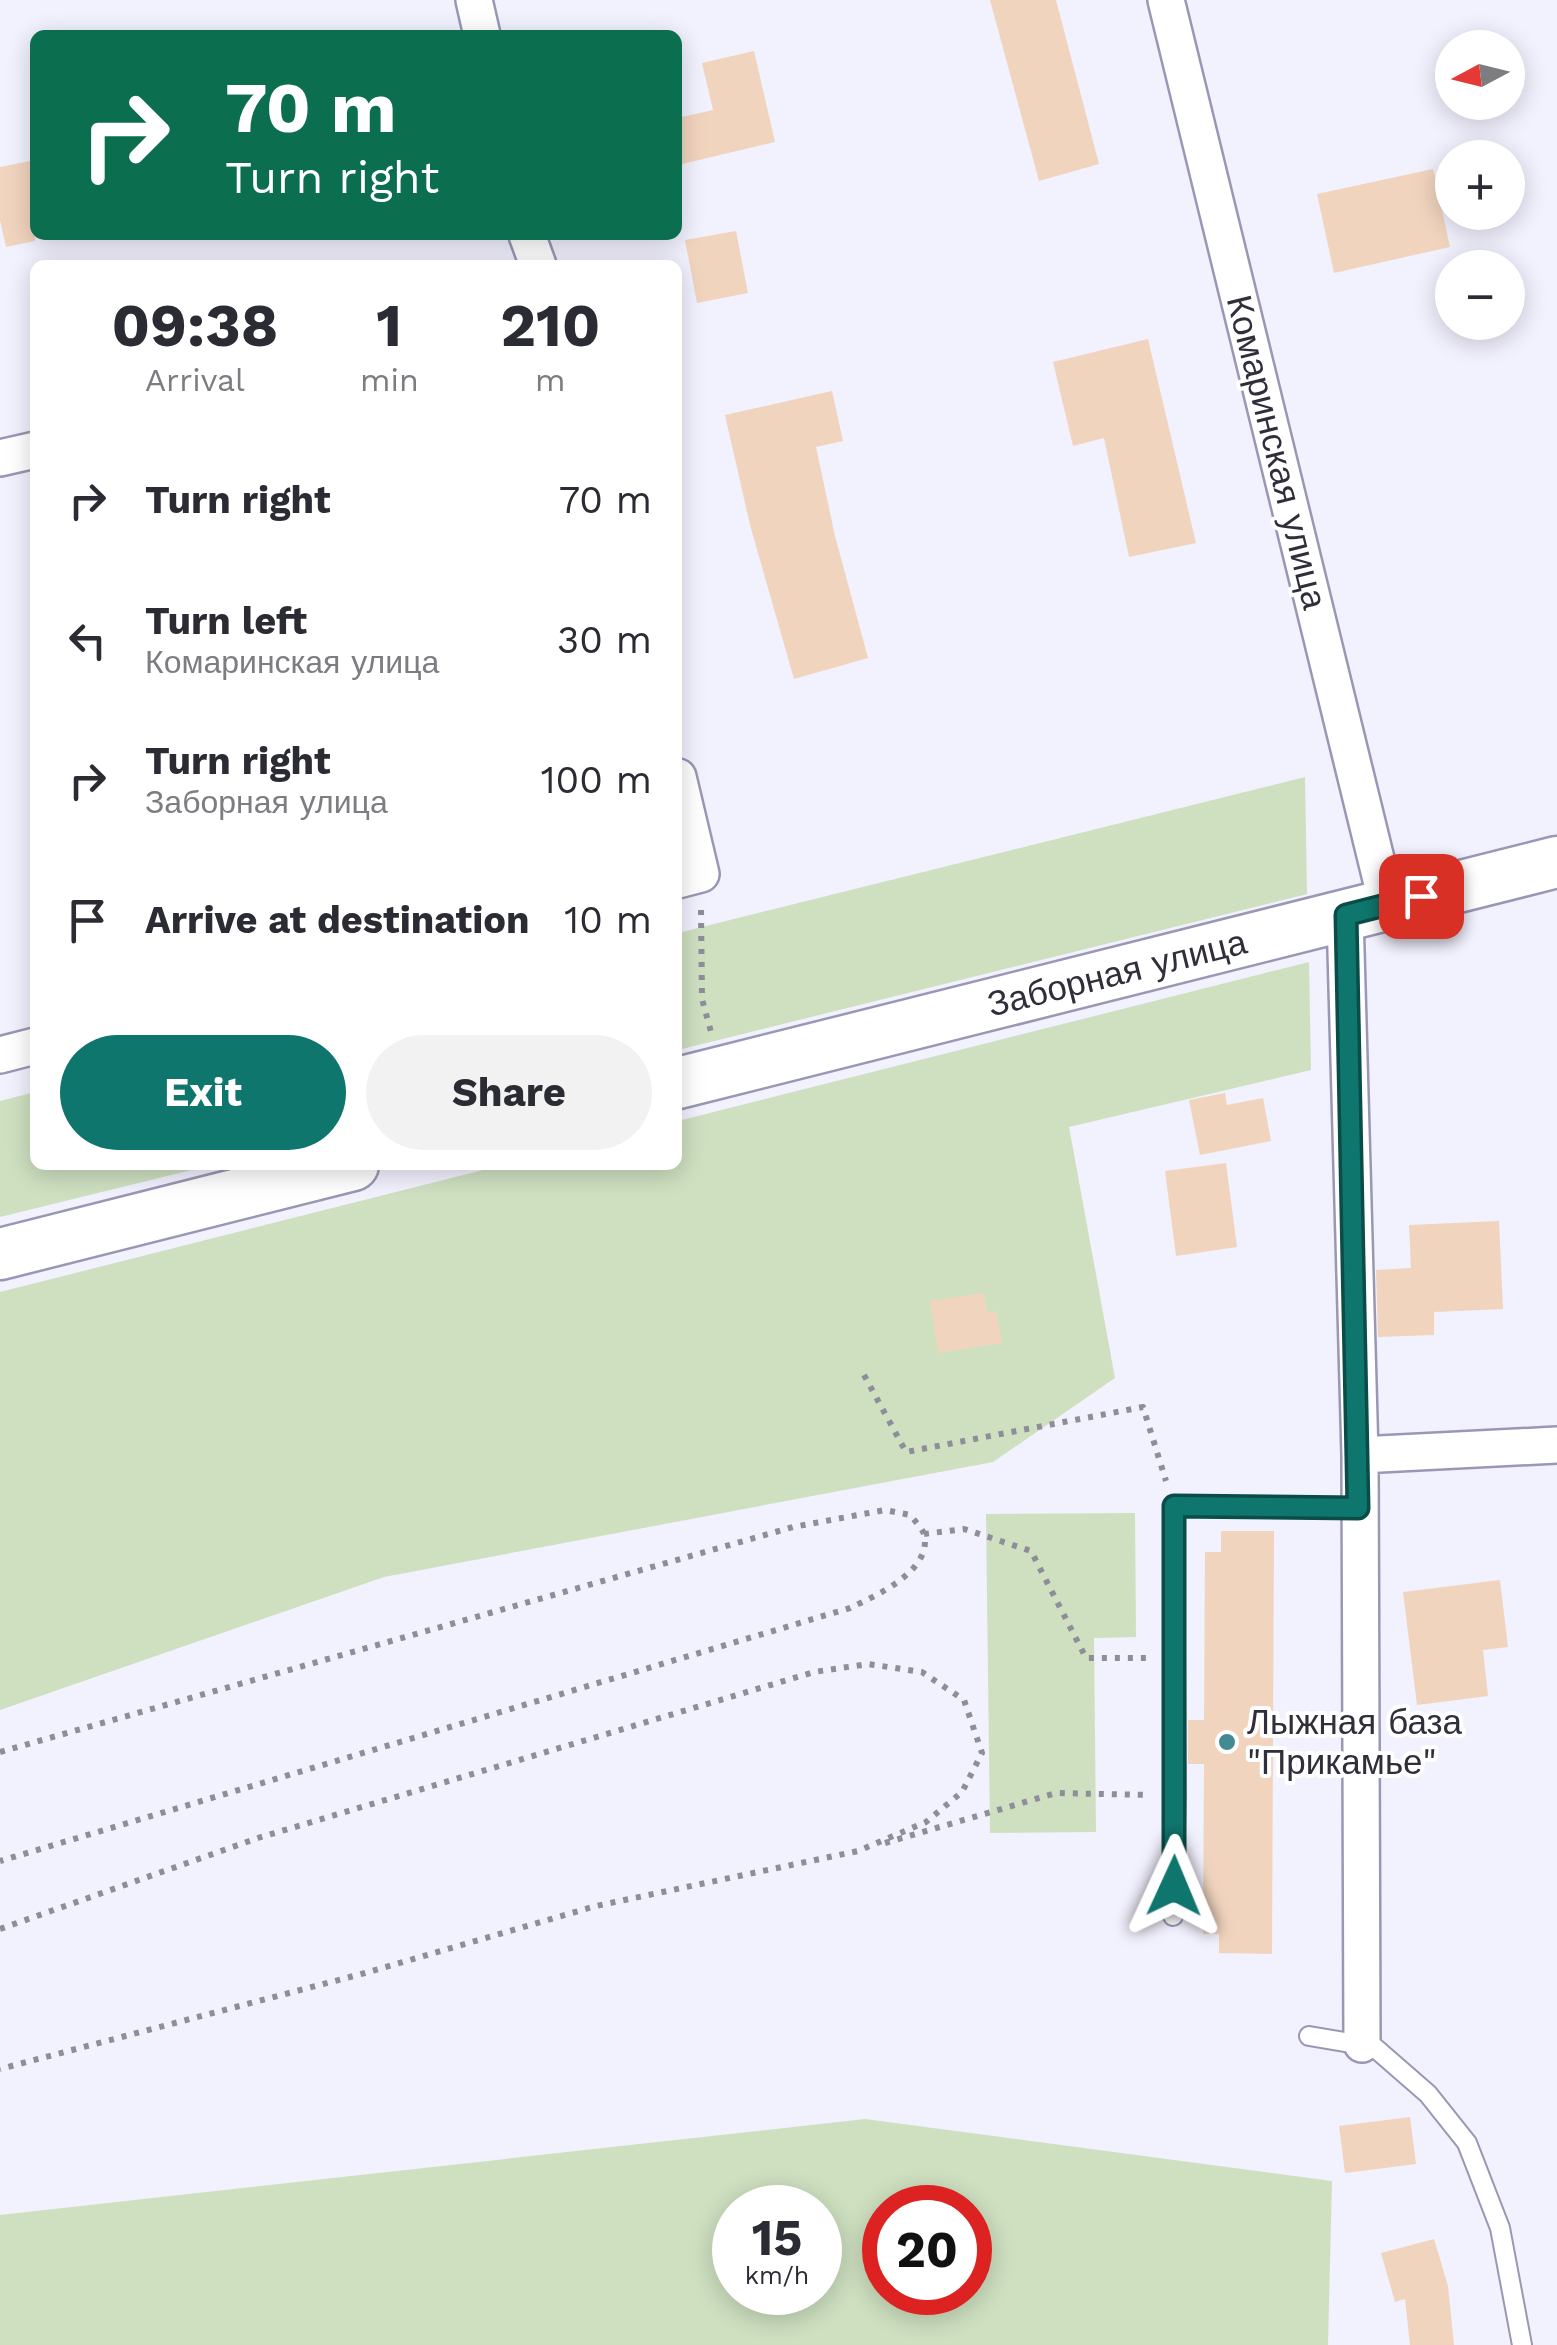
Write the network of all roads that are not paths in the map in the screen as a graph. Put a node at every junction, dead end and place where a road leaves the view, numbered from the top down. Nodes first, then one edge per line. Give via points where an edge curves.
1 (474, 0) edge
2 (1166, 0) edge
3 (481, 30) edge
4 (30, 451) edge
5 (0, 458) edge
6 (682, 814) edge
7 (1557, 862) edge
8 (689, 877) edge
9 (1366, 910) junction
10 (30, 1047) edge
11 (0, 1055) edge
12 (699, 1078) edge
13 (333, 1170) edge
14 (0, 1254) edge
15 (1557, 1444) edge
16 (1360, 1455) junction
17 (1358, 1508) junction
18 (1173, 1916) dead end
19 (1309, 2036) dead end
20 (1362, 2044) junction
21 (1522, 2345) edge

1 - 3 street
2 - 9 street, Комаринская улица
4 - 5 street
6 - 8 street
7 - 9 street, Заборная улица
9 - 12 street, Заборная улица
9 - 16 street, Комаринская улица
10 - 11 street
13 - 14 street
15 - 16 street
16 - 17 street, Комаринская улица
17 - 18 lane via 1174,1506
17 - 20 street, Комаринская улица
19 - 20 lane
20 - 21 lane via 1428,2094 1467,2144 1500,2228

